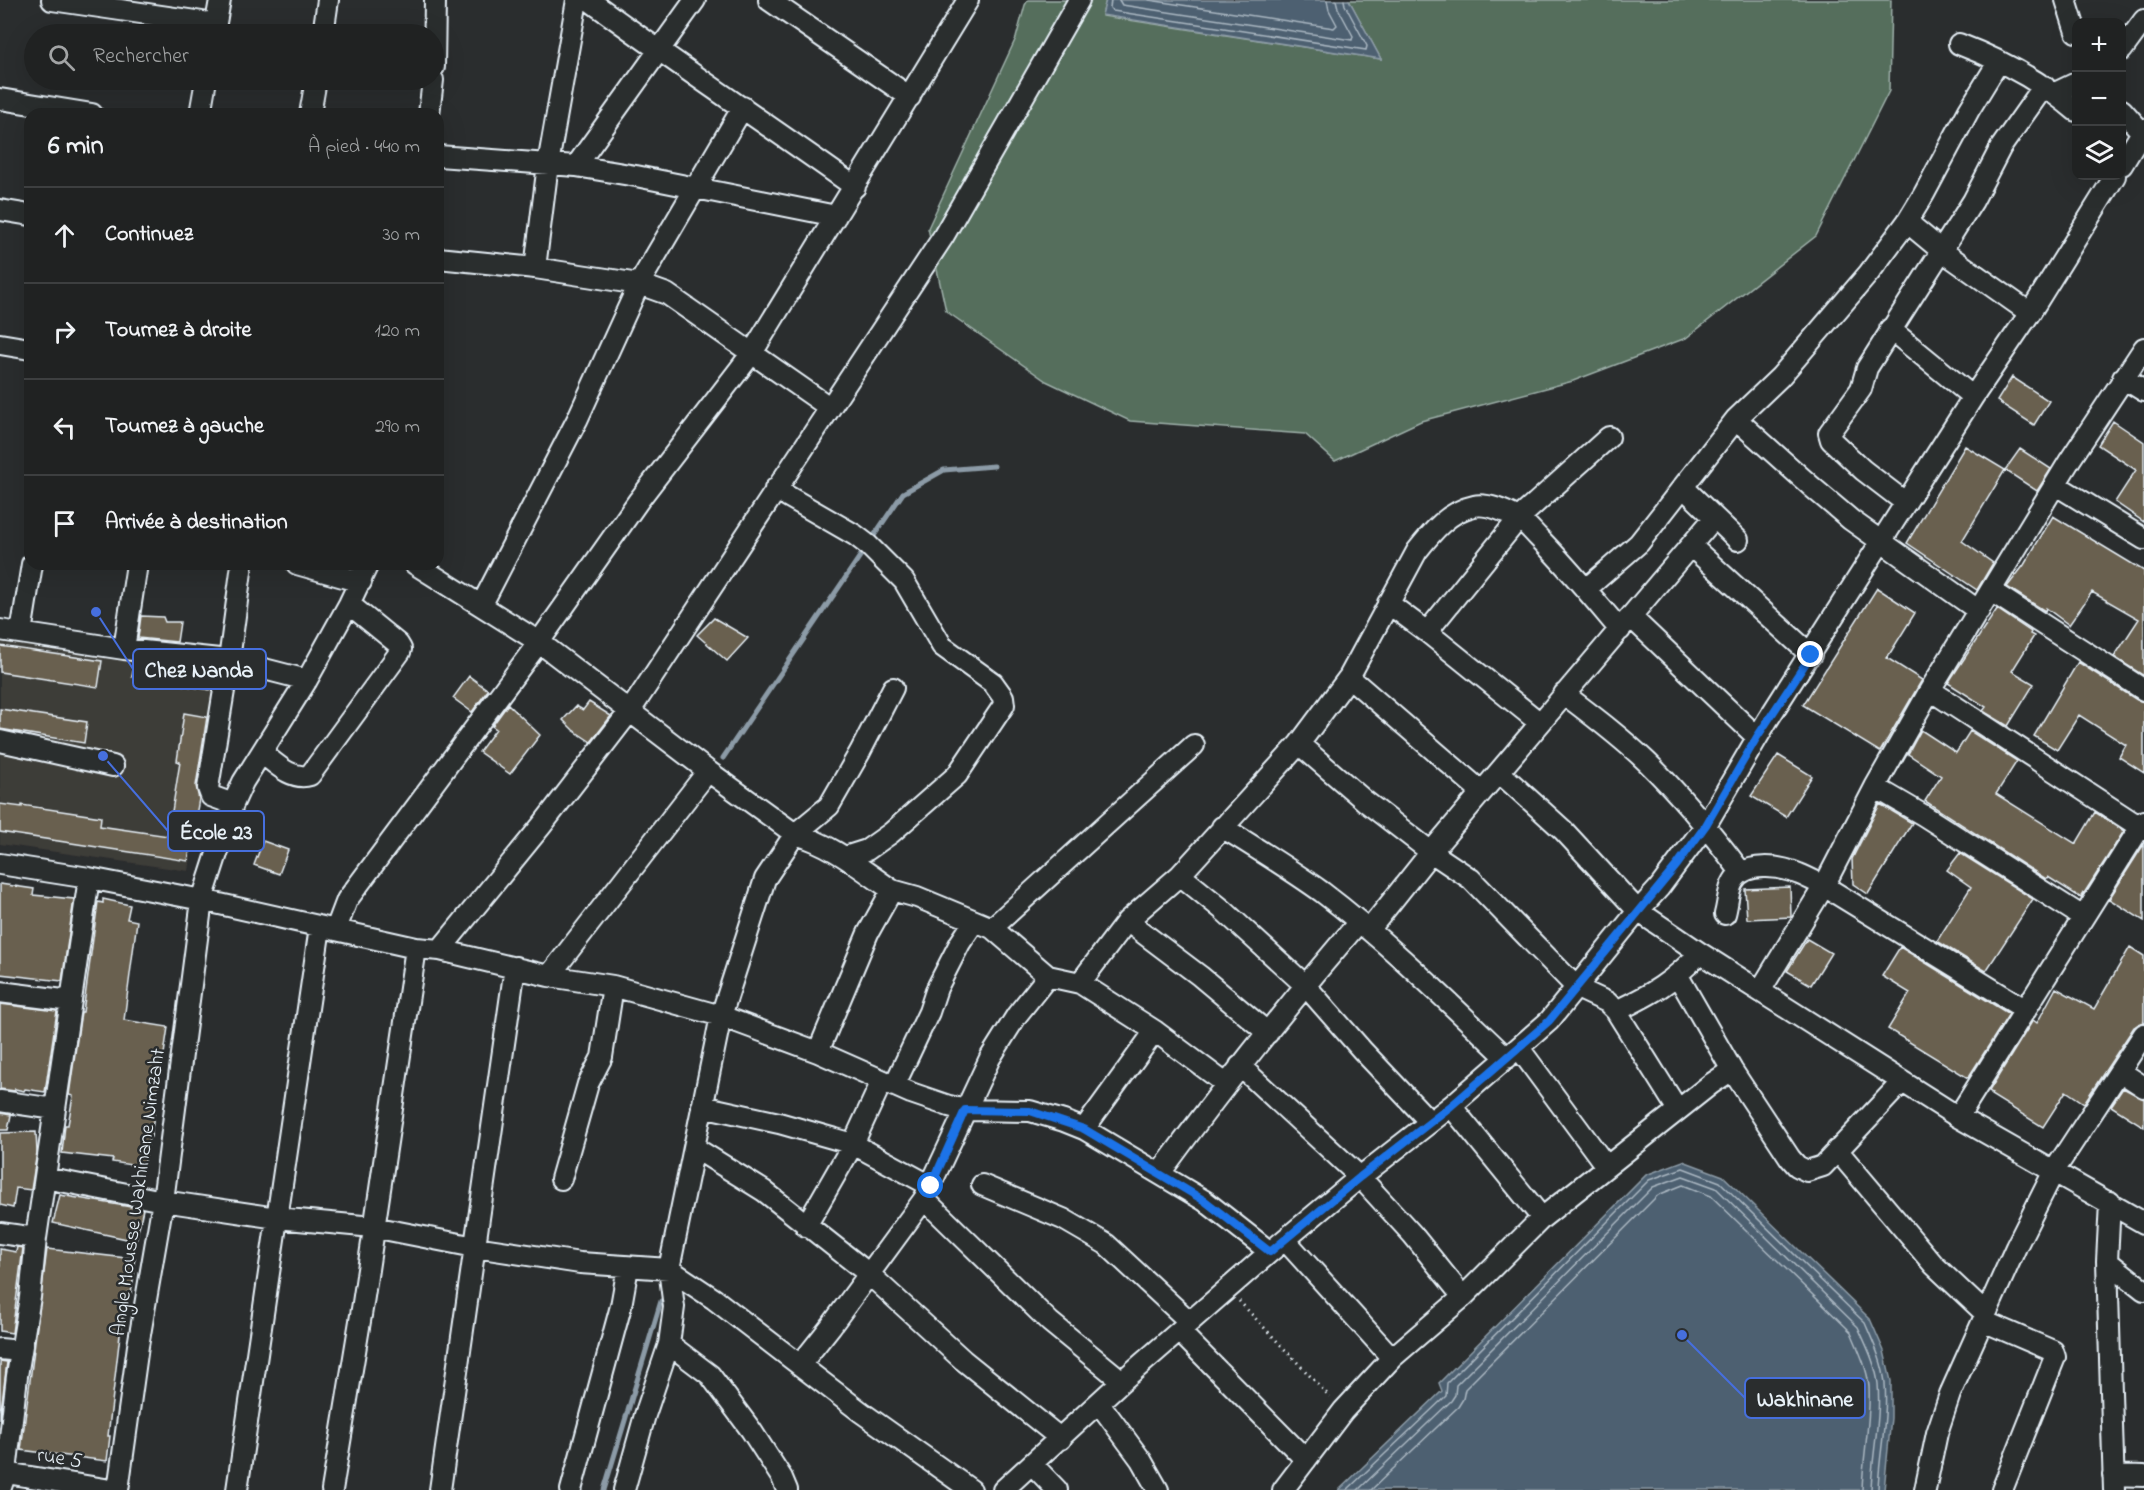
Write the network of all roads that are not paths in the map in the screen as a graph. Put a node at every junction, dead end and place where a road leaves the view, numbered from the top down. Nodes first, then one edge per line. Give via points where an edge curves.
1 (52, 0) edge
2 (220, 0) edge
3 (328, 0) edge
4 (435, 0) edge
5 (577, 0) edge
6 (589, 0) edge
7 (695, 0) edge
8 (769, 0) edge
9 (1079, 0) edge
10 (2066, 0) edge
11 (958, 3) edge
12 (2072, 19) edge
13 (2144, 20) edge
14 (187, 24) edge
15 (216, 24) edge
16 (324, 24) edge
17 (435, 24) edge
18 (2126, 43) edge
19 (1959, 44) dead end
20 (659, 51) junction
21 (1999, 61) junction
22 (2072, 84) edge
23 (204, 90) edge
24 (314, 90) edge
25 (432, 90) edge
26 (2050, 90) junction
27 (910, 98) junction
28 (0, 99) edge
29 (742, 107) junction
30 (55, 108) edge
31 (201, 108) edge
32 (311, 108) edge
33 (430, 108) edge
34 (2072, 108) edge
35 (2126, 115) edge
36 (2143, 132) edge
37 (2126, 153) edge
38 (444, 156) edge
39 (549, 164) junction
40 (576, 166) junction
41 (2113, 180) edge
42 (855, 187) junction
43 (695, 188) junction
44 (0, 210) edge
45 (24, 214) edge
46 (836, 216) junction
47 (1907, 222) junction
48 (1942, 251) junction
49 (444, 259) edge
50 (535, 268) junction
51 (639, 284) junction
52 (2030, 313) junction
53 (1890, 329) junction
54 (0, 344) edge
55 (24, 348) edge
56 (2144, 348) edge
57 (752, 353) junction
58 (2123, 378) junction
59 (2144, 391) edge
60 (1973, 397) junction
61 (830, 407) junction
62 (1736, 418) junction
63 (1609, 437) dead end
64 (2056, 485) junction
65 (1684, 488) junction
66 (775, 489) junction
67 (1906, 503) junction
68 (1519, 518) junction
69 (1714, 518) junction
70 (2144, 539) edge
71 (1738, 540) dead end
72 (1882, 541) junction
73 (1691, 546) junction
74 (31, 570) edge
75 (136, 570) edge
76 (241, 570) edge
77 (342, 570) edge
78 (425, 570) edge
79 (364, 573) edge
80 (1586, 589) junction
81 (1991, 591) junction
82 (1388, 603) junction
83 (349, 604) junction
84 (482, 604) junction
85 (1979, 610) junction
86 (1625, 624) junction
87 (0, 630) edge
88 (1427, 632) junction
89 (21, 633) junction
90 (539, 642) junction
91 (124, 649) junction
92 (1811, 655) junction
93 (229, 660) junction
94 (1349, 677) junction
95 (307, 680) junction
96 (893, 688) dead end
97 (1930, 690) junction
98 (2144, 690) edge
99 (1564, 694) junction
100 (630, 711) junction
101 (1540, 723) junction
102 (1757, 737) junction
103 (0, 741) edge
104 (1299, 744) junction
105 (1194, 746) dead end
106 (262, 753) junction
107 (113, 766) dead end
108 (708, 771) junction
109 (1499, 772) junction
110 (1875, 787) junction
111 (1482, 792) junction
112 (233, 804) junction
113 (2142, 824) edge
114 (1706, 825) junction
115 (1222, 827) junction
116 (795, 834) junction
117 (1431, 852) junction
118 (847, 858) junction
119 (0, 864) edge
120 (1741, 872) junction
121 (1180, 875) junction
122 (89, 878) junction
123 (1824, 886) junction
124 (892, 890) junction
125 (202, 900) junction
126 (1638, 911) junction
127 (1725, 914) dead end
128 (2083, 918) junction
129 (1127, 921) junction
130 (974, 922) junction
131 (1364, 926) junction
132 (328, 928) junction
133 (992, 928) junction
134 (416, 948) junction
135 (440, 950) junction
136 (1700, 953) junction
137 (515, 967) junction
138 (549, 976) junction
139 (1048, 976) junction
140 (1678, 976) junction
141 (1080, 983) junction
142 (1305, 985) junction
143 (613, 986) junction
144 (1577, 988) junction
145 (1760, 991) junction
146 (0, 992) edge
147 (71, 1001) junction
148 (2026, 1010) junction
149 (1616, 1011) junction
150 (721, 1016) junction
151 (1155, 1031) junction
152 (1268, 1033) junction
153 (2144, 1034) edge
154 (818, 1052) junction
155 (1513, 1053) junction
156 (1240, 1066) junction
157 (1732, 1070) junction
158 (2121, 1072) junction
159 (1902, 1082) junction
160 (888, 1083) junction
161 (1226, 1084) junction
162 (2144, 1087) edge
163 (0, 1101) edge
164 (702, 1106) junction
165 (1451, 1106) junction
166 (55, 1109) junction
167 (965, 1110) junction
168 (1678, 1110) junction
169 (1958, 1117) junction
170 (1430, 1122) junction
171 (1084, 1129) junction
172 (853, 1144) junction
173 (695, 1148) junction
174 (1837, 1150) junction
175 (1606, 1166) junction
176 (2054, 1171) junction
177 (1160, 1173) junction
178 (1360, 1177) junction
179 (45, 1178) junction
180 (561, 1179) dead end
181 (982, 1185) dead end
182 (927, 1193) junction
183 (163, 1201) junction
184 (2110, 1202) junction
185 (277, 1218) junction
186 (1542, 1218) junction
187 (2144, 1223) edge
188 (807, 1226) junction
189 (373, 1227) junction
190 (0, 1233) edge
191 (36, 1238) junction
192 (1278, 1246) junction
193 (475, 1247) junction
194 (2108, 1261) junction
195 (628, 1268) junction
196 (669, 1269) junction
197 (869, 1275) junction
198 (2144, 1290) edge
199 (1463, 1297) junction
200 (1984, 1318) junction
201 (1185, 1327) junction
202 (669, 1344) junction
203 (0, 1349) edge
204 (21, 1351) junction
205 (1392, 1358) junction
206 (800, 1365) junction
207 (1122, 1381) junction
208 (1099, 1403) junction
209 (1061, 1438) junction
210 (1306, 1460) junction
211 (1032, 1464) junction
212 (2144, 1476) edge
213 (2, 1478) edge
214 (2114, 1482) edge
215 (111, 1490) edge
216 (118, 1490) edge
217 (237, 1490) edge
218 (332, 1490) edge
219 (440, 1490) edge
220 (571, 1490) edge
221 (624, 1490) edge
222 (787, 1490) edge
223 (971, 1490) edge
224 (1003, 1490) edge
225 (1057, 1490) edge
226 (1158, 1490) edge
227 (1283, 1490) edge
228 (1925, 1490) edge
229 (2002, 1490) edge

1 - 14 street
2 - 15 street
3 - 16 street
4 - 17 street
5 - 39 street
6 - 20 street
7 - 20 street
8 - 27 street
9 - 61 street via 943,237
10 - 12 street
11 - 27 street
13 - 18 street
19 - 21 street
20 - 29 street
20 - 40 street
21 - 26 street
21 - 47 street
22 - 26 street
23 - 31 street
24 - 32 street
25 - 33 street
26 - 34 street
26 - 48 street via 2001,147
27 - 42 street
28 - 30 street
29 - 42 street
29 - 43 street
35 - 36 street
36 - 37 street
38 - 39 street
39 - 40 street
39 - 50 street
40 - 43 street
41 - 52 street
42 - 46 street
43 - 46 street
43 - 51 street
44 - 45 street
46 - 57 street
47 - 48 street
47 - 62 street via 1780,377
48 - 52 street
48 - 53 street
49 - 50 street
50 - 51 street
51 - 57 street via 667,294
51 - 84 street via 577,420
52 - 60 street
53 - 60 street
53 - 67 street via 1867,368 1861,389 1829,437
54 - 55 street
56 - 58 street
57 - 61 street
57 - 90 street via 639,500
58 - 59 street
58 - 64 street
60 - 67 street
61 - 66 street
62 - 65 street
62 - 72 street via 1830,503
63 - 68 street
64 - 70 street
64 - 81 street
65 - 69 street
65 - 80 street via 1639,543
66 - 100 street
66 - 118 street via 868,545 904,581 942,646 993,683 1004,697 1004,705 957,775 891,833
67 - 72 street
68 - 80 street
68 - 82 street via 1488,506 1475,506 1446,519 1417,551
68 - 88 street
69 - 71 street
69 - 73 street
72 - 85 street
72 - 92 street
73 - 86 street
73 - 92 street
74 - 89 street
75 - 91 street
76 - 93 street
77 - 79 street
78 - 84 street
79 - 83 street, Angle Mousse Wakhinane Nimzaht
80 - 86 street
81 - 85 street
81 - 98 street
82 - 88 street
82 - 94 street
83 - 95 street, Angle Mousse Wakhinane Nimzaht
83 - 106 street via 398,644 400,652 310,775 294,776
84 - 90 street
85 - 97 street
86 - 99 street
86 - 102 street
87 - 89 street
88 - 101 street
89 - 91 street
90 - 100 street
90 - 132 street
91 - 93 street
92 - 102 street
93 - 95 street
93 - 112 street via 208,788 211,796
94 - 104 street
94 - 111 street
95 - 106 street, Angle Mousse Wakhinane Nimzaht
96 - 116 street via 829,806
97 - 110 street
97 - 113 street
99 - 101 street
99 - 114 street via 1628,744
100 - 108 street
100 - 135 street
101 - 109 street
102 - 114 street
103 - 107 street
104 - 115 street
104 - 117 street
105 - 133 street
106 - 112 street, Angle Mousse Wakhinane Nimzaht
108 - 116 street
108 - 138 street
109 - 111 street
109 - 126 street via 1563,830
110 - 123 street
110 - 128 street
111 - 117 street
112 - 125 street, Angle Mousse Wakhinane Nimzaht
113 - 128 street
114 - 120 street
114 - 126 street
115 - 121 street
115 - 131 street via 1295,874
116 - 118 street
116 - 150 street via 765,879
117 - 131 street
117 - 144 street via 1471,879
118 - 124 street
119 - 122 street
120 - 123 street via 1777,868
120 - 127 street via 1733,882
121 - 129 street
121 - 142 street
122 - 125 street
122 - 147 street
123 - 145 street
123 - 148 street
124 - 130 street
124 - 154 street via 868,933
125 - 132 street
125 - 183 street, Angle Mousse Wakhinane Nimzaht
126 - 136 street
126 - 144 street
128 - 148 street
129 - 141 street
129 - 152 street
130 - 133 street
130 - 160 street
131 - 142 street
131 - 155 street
132 - 134 street
132 - 185 street
133 - 139 street
134 - 135 street
134 - 189 street
135 - 137 street
136 - 140 street
136 - 145 street
137 - 138 street
137 - 193 street
138 - 143 street
139 - 141 street
139 - 167 street via 990,1058
140 - 149 street
140 - 157 street
141 - 151 street
142 - 152 street
142 - 170 street
143 - 150 street
143 - 180 street via 602,1057 588,1084
144 - 149 street
144 - 155 street via 1549,1021
145 - 159 street
146 - 147 street
147 - 166 street
148 - 169 street
149 - 168 street
150 - 154 street
150 - 164 street
151 - 161 street
151 - 171 street
152 - 156 street
153 - 158 street
154 - 160 street
155 - 165 street
155 - 175 street
156 - 161 street
156 - 178 street
157 - 168 street
157 - 174 street via 1797,1166 1815,1170
158 - 162 street
158 - 176 street
159 - 169 street
159 - 174 street
160 - 167 street
160 - 172 street
161 - 177 street
163 - 166 street
164 - 172 street
164 - 173 street
165 - 170 street
165 - 186 street
166 - 179 street
167 - 171 street via 1030,1111
167 - 182 street
168 - 175 street
169 - 176 street
170 - 178 street
171 - 177 street
172 - 182 street
172 - 188 street
173 - 188 street via 764,1191
173 - 196 street
174 - 200 street
175 - 186 street
176 - 184 street
176 - 200 street
177 - 192 street
178 - 192 street
178 - 199 street
179 - 183 street
179 - 191 street
181 - 201 street via 1063,1219 1106,1244
182 - 197 street
182 - 207 street via 1050,1322
183 - 185 street
183 - 216 street, Angle Mousse Wakhinane Nimzaht
184 - 187 street
184 - 194 street
185 - 189 street
185 - 217 street
186 - 199 street
188 - 197 street
189 - 193 street
189 - 218 street
190 - 191 street
191 - 204 street
192 - 201 street
192 - 205 street
193 - 195 street
193 - 219 street
194 - 198 street
194 - 214 street
195 - 196 street
195 - 220 street
196 - 202 street via 674,1307
196 - 206 street
197 - 206 street
197 - 209 street via 963,1360
199 - 205 street
200 - 228 street via 1950,1394
200 - 229 street via 2053,1351 2055,1358
201 - 207 street
201 - 210 street
202 - 221 street
202 - 222 street via 710,1375 751,1430
203 - 204 street
204 - 213 street
205 - 210 street via 1343,1411
206 - 223 street
207 - 208 street
208 - 209 street
208 - 226 street
209 - 211 street
210 - 227 street
211 - 224 street
211 - 225 street
212 - 214 street
213 - 215 street, rue 5

